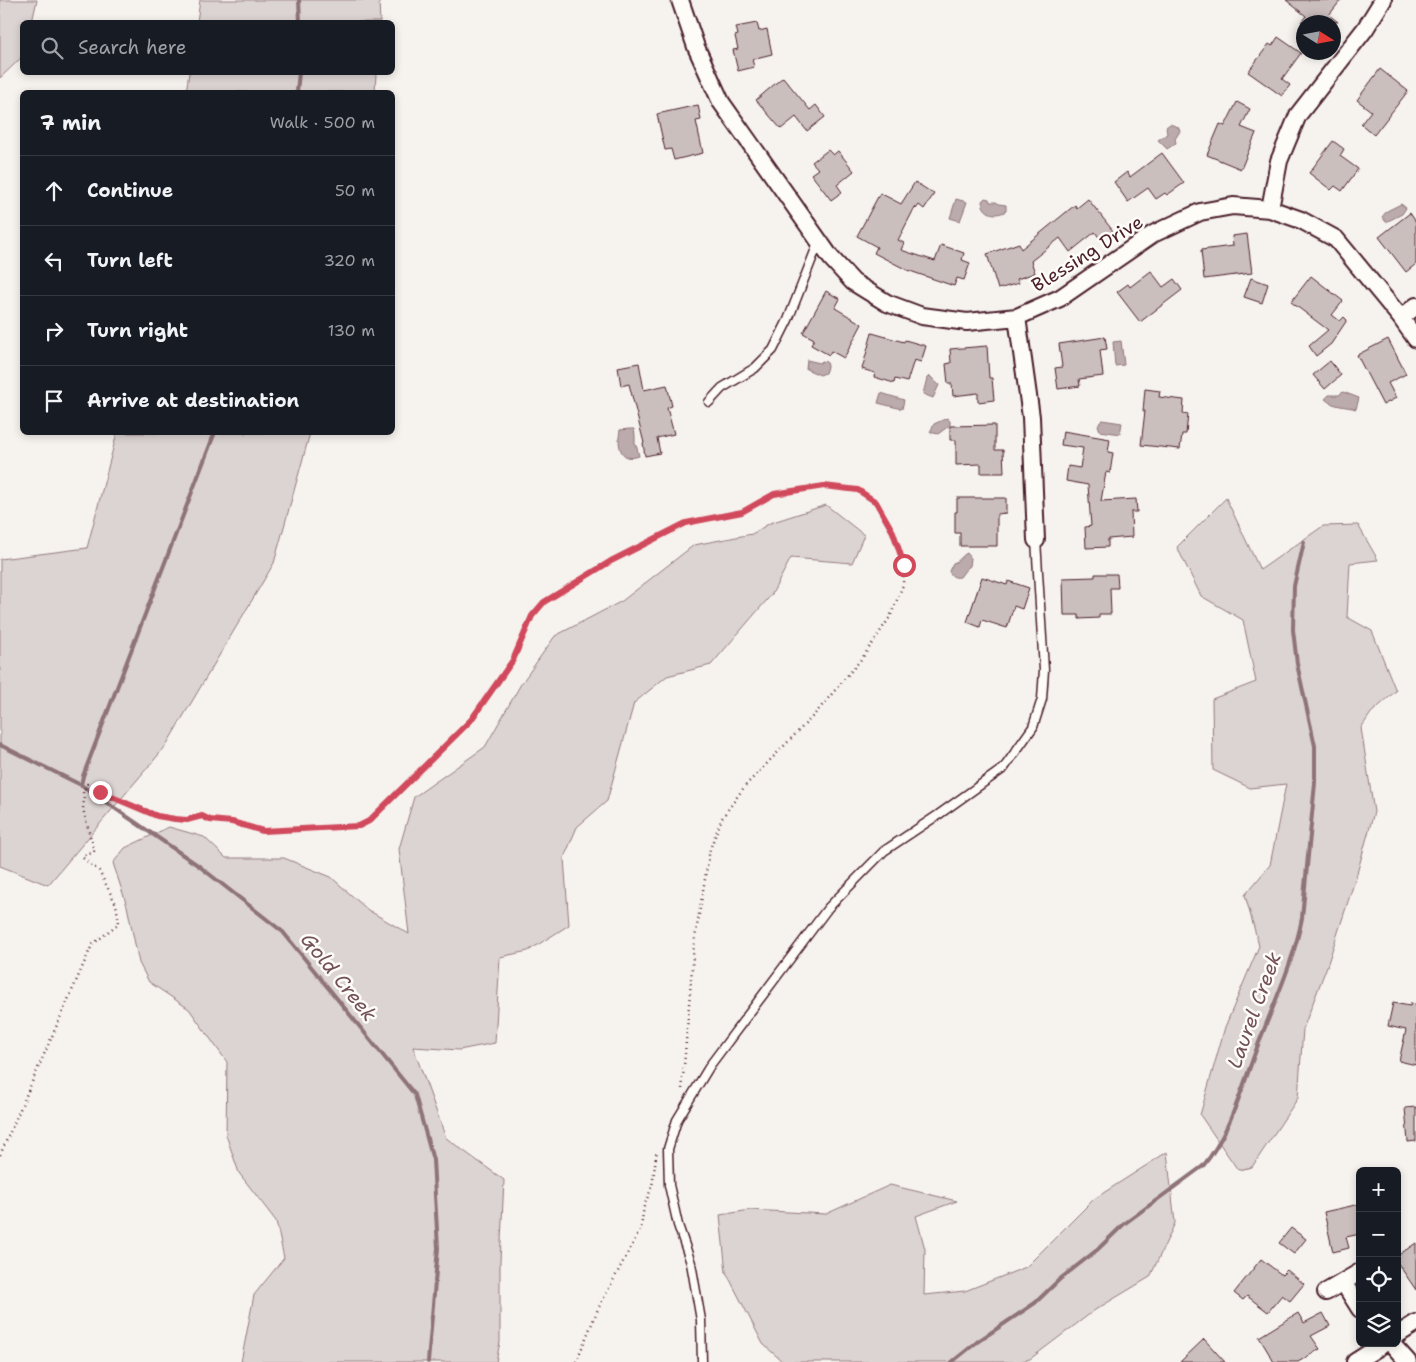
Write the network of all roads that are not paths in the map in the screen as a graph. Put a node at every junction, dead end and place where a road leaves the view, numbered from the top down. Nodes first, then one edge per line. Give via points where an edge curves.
1 (680, 0) edge
2 (1383, 0) edge
3 (1270, 209) junction
4 (819, 241) junction
5 (1416, 306) edge
6 (1017, 317) junction
7 (1401, 318) junction
8 (1416, 339) edge
9 (709, 402) dead end
10 (1036, 540) joint
11 (1356, 1274) edge
12 (1343, 1282) junction
13 (1326, 1292) dead end
14 (1356, 1303) edge
15 (1416, 1323) edge
16 (1401, 1332) edge
17 (1379, 1347) edge
18 (1395, 1347) edge
19 (702, 1362) edge
20 (1355, 1362) edge
21 (1408, 1362) edge

1 - 4 street, Blessing Drive via 696,47 721,102
2 - 3 street via 1365,30 1298,115 1279,161
3 - 6 street, Blessing Drive via 1233,206 1200,212 1153,234 1060,298
3 - 7 street, Blessing Drive via 1301,220 1336,239
4 - 6 street, Blessing Drive via 853,282 888,303 922,316 966,322
4 - 9 lane via 773,350 754,368 722,388
5 - 7 street
6 - 10 street via 1031,418
7 - 8 street, Blessing Drive
10 - 19 lane via 1044,670 1042,699 1033,726 1004,768 884,851 828,908 711,1064 678,1120 668,1149 669,1185 691,1263 701,1320
11 - 12 street
12 - 13 street
12 - 14 street
15 - 16 street
17 - 20 street
18 - 21 street

